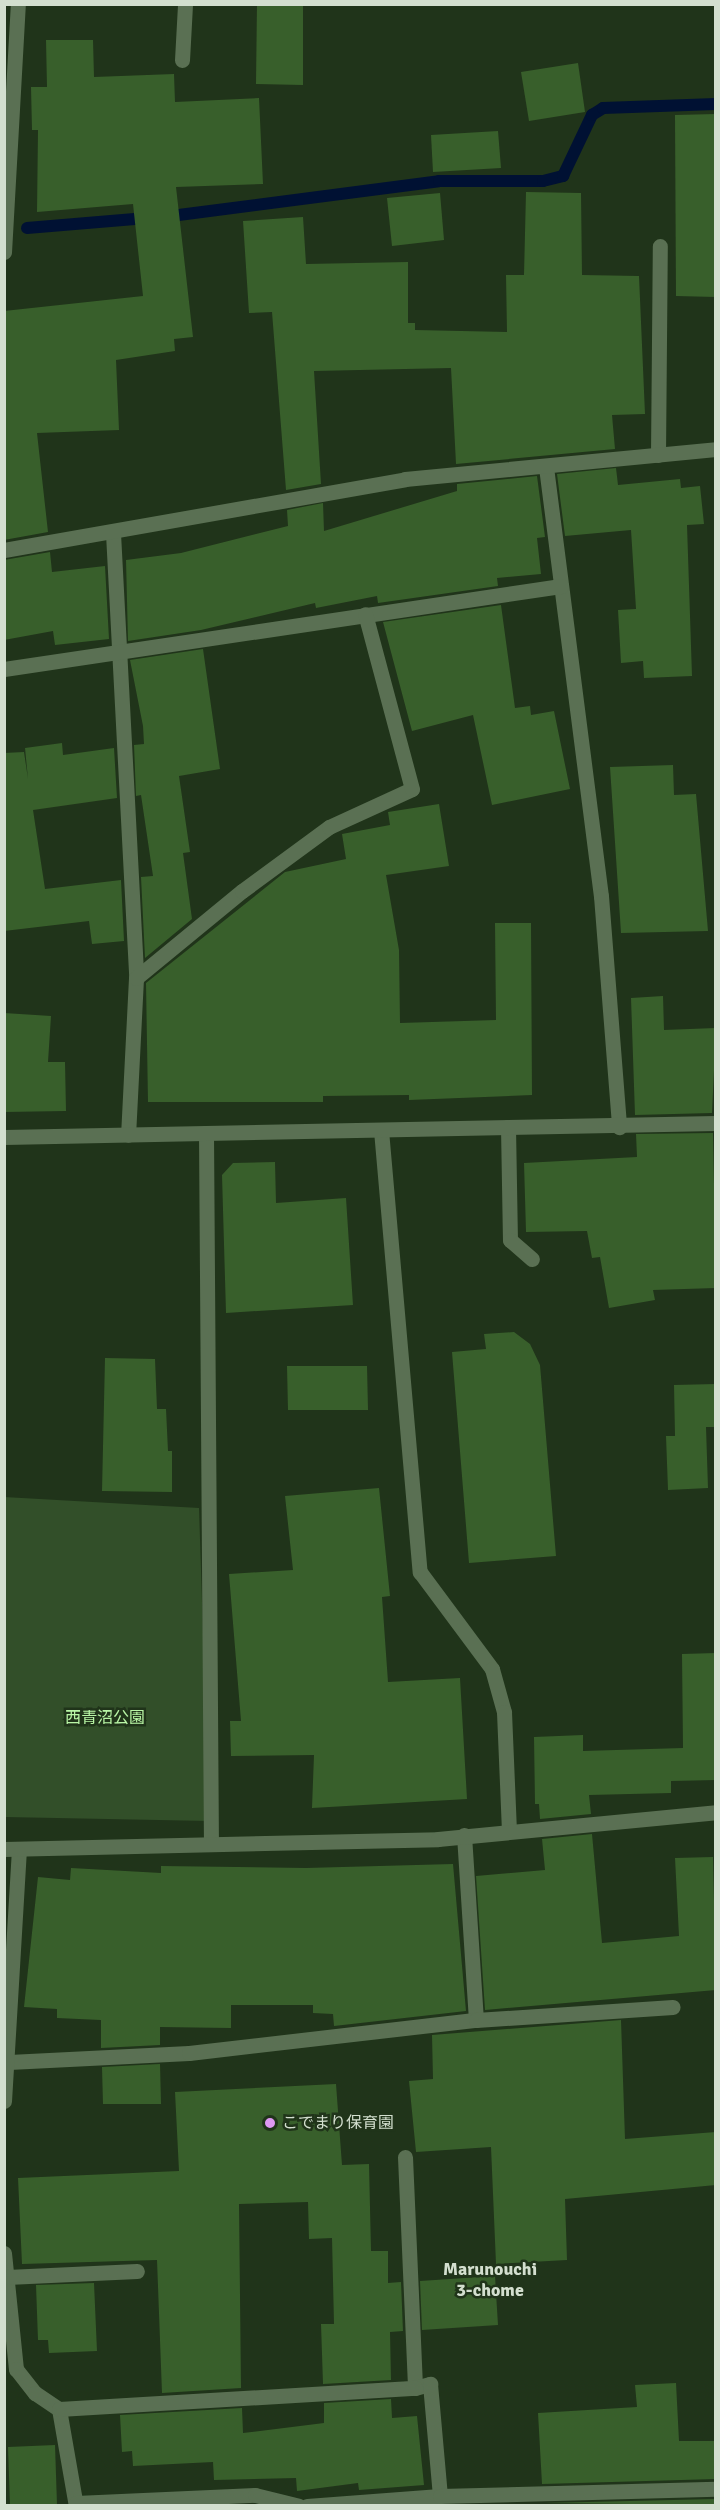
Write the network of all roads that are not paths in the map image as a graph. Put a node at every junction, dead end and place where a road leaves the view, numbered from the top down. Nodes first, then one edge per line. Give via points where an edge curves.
1 (18, 4) edge
2 (185, 4) edge
3 (182, 60) dead end
4 (660, 246) dead end
5 (4, 252) edge
6 (716, 449) edge
7 (658, 455) junction
8 (546, 467) junction
9 (113, 533) junction
10 (4, 550) edge
11 (561, 586) junction
12 (366, 614) junction
13 (120, 650) junction
14 (4, 669) edge
15 (136, 978) junction
16 (716, 1123) edge
17 (508, 1127) junction
18 (619, 1127) junction
19 (381, 1130) junction
20 (206, 1133) junction
21 (128, 1135) junction
22 (4, 1137) edge
23 (532, 1258) dead end
24 (716, 1812) edge
25 (509, 1830) junction
26 (464, 1835) junction
27 (211, 1843) junction
28 (12, 1849) edge
29 (673, 2007) dead end
30 (476, 2020) junction
31 (9, 2062) junction
32 (4, 2101) edge
33 (405, 2157) dead end
34 (4, 2253) edge
35 (137, 2271) dead end
36 (7, 2277) junction
37 (415, 2388) junction
38 (58, 2409) junction
39 (716, 2489) edge
40 (440, 2496) junction
41 (628, 2498) edge
42 (483, 2500) edge
43 (76, 2504) edge
44 (299, 2505) edge
45 (307, 2505) edge

1 - 5 street
2 - 3 street
4 - 7 street
6 - 7 street
7 - 8 street
8 - 9 street via 405,479
8 - 11 street
9 - 10 street
9 - 13 street
11 - 12 street
11 - 18 street via 601,896
12 - 13 street
12 - 15 street via 412,789 329,827 242,891
13 - 14 street
13 - 15 street
15 - 21 street
16 - 18 street
17 - 18 street
17 - 19 street
17 - 23 street via 510,1240
19 - 20 street
19 - 25 street via 420,1572 492,1669 504,1712
20 - 21 street
20 - 27 street
21 - 22 street
24 - 25 street
25 - 26 street
26 - 27 street via 438,1839
26 - 30 street
27 - 28 street
28 - 31 street
29 - 30 street
30 - 31 street via 189,2054
31 - 32 street
33 - 37 street
34 - 36 street
35 - 36 street
36 - 38 street via 16,2369 35,2393
37 - 38 street
37 - 40 street via 430,2384
38 - 43 street
39 - 41 street
40 - 42 street
40 - 45 street
41 - 42 street
43 - 44 street via 255,2495

